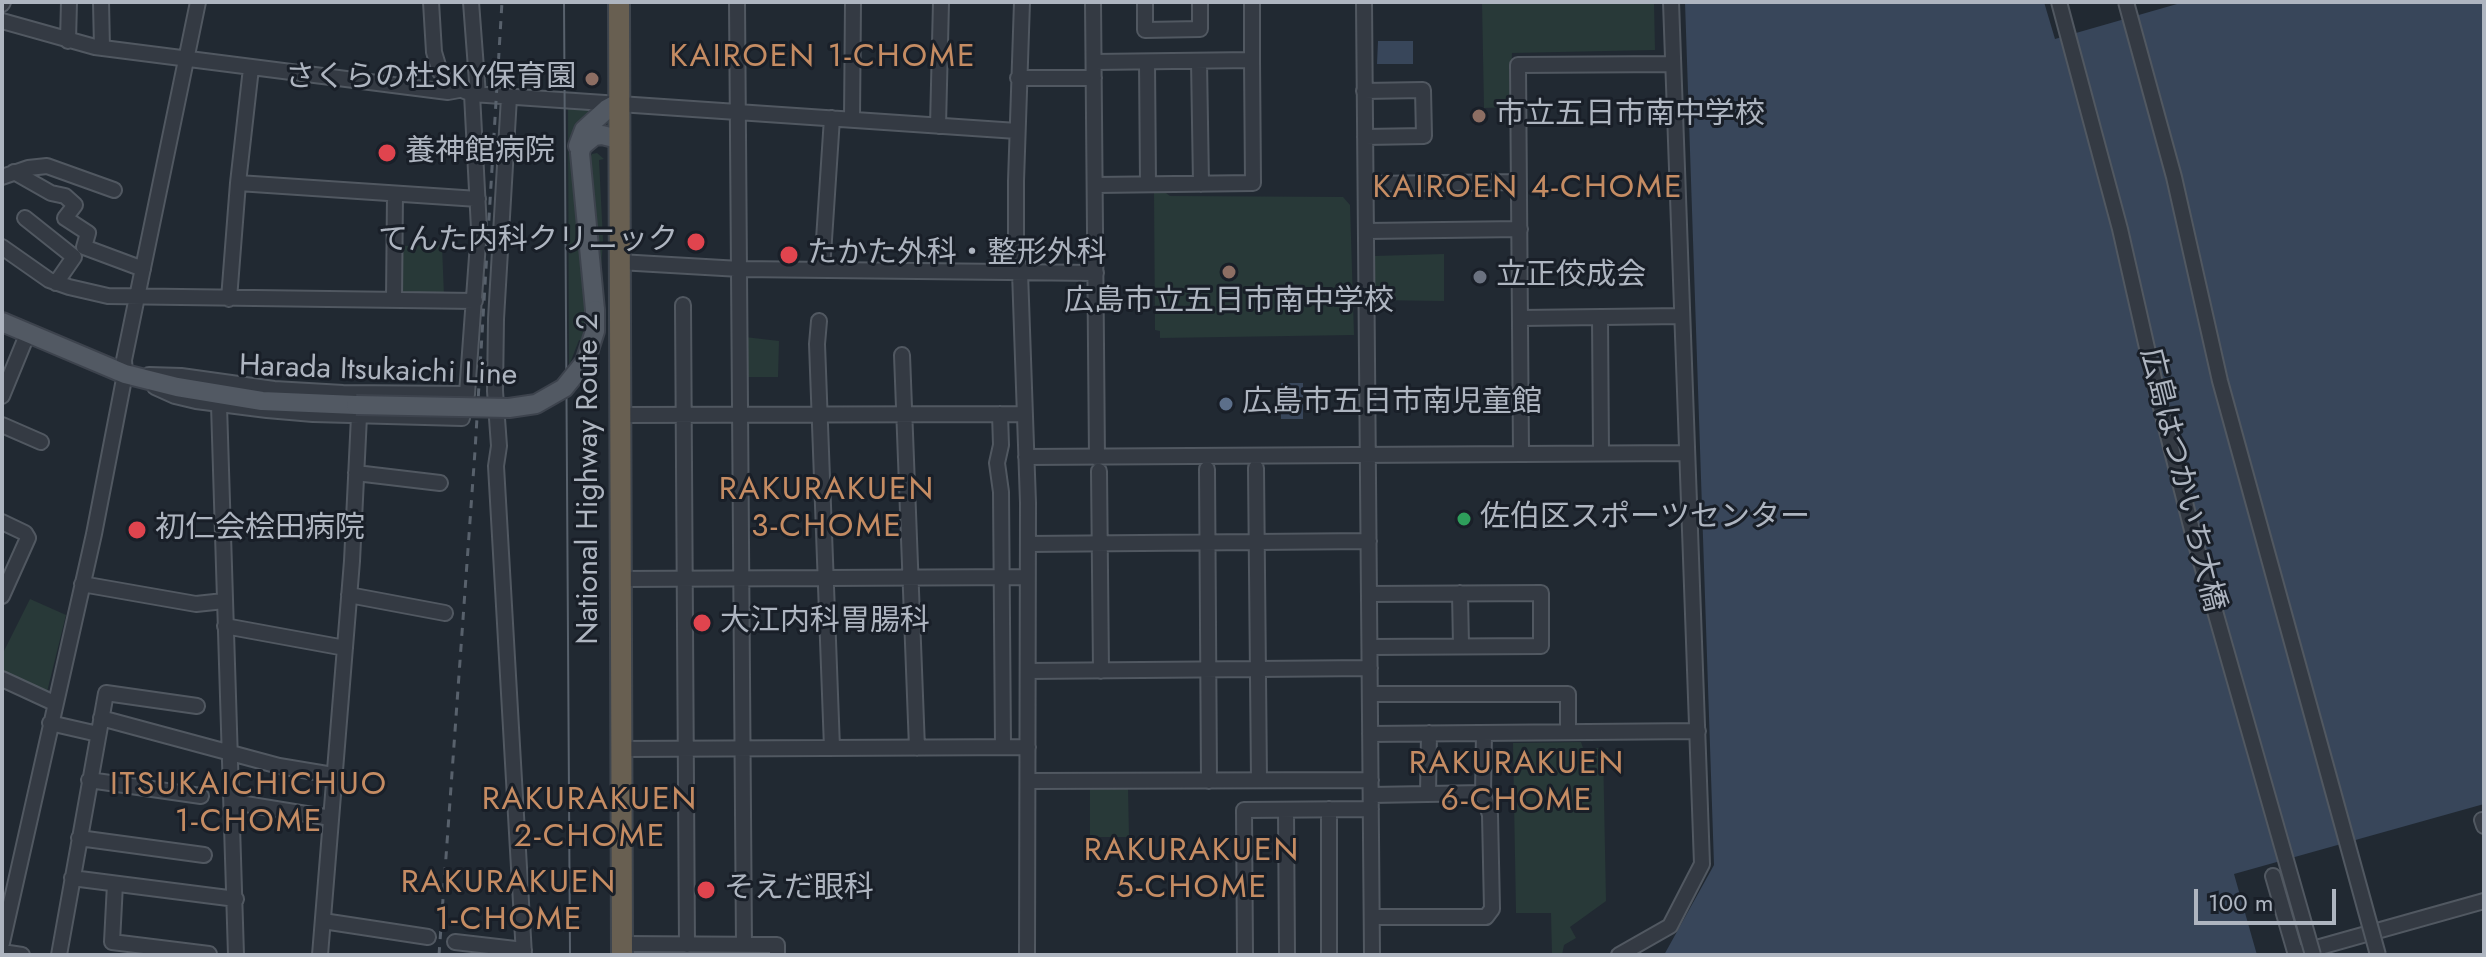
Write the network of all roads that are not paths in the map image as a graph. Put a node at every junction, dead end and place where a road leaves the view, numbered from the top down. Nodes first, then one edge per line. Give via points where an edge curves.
1 (69, 2) edge
2 (101, 2) edge
3 (198, 2) edge
4 (431, 2) edge
5 (471, 2) edge
6 (619, 2) edge
7 (737, 2) edge
8 (853, 2) edge
9 (941, 2) edge
10 (1022, 2) edge
11 (1093, 2) edge
12 (1145, 2) edge
13 (1200, 2) edge
14 (1252, 2) edge
15 (1364, 2) edge
16 (1671, 2) edge
17 (2059, 2) edge
18 (2126, 2) edge
19 (2, 21) edge
20 (68, 41) junction
21 (102, 48) junction
22 (185, 59) junction
23 (1252, 60) junction
24 (1199, 61) junction
25 (1094, 62) junction
26 (1147, 62) junction
27 (1672, 64) junction
28 (251, 68) junction
29 (1018, 78) junction
30 (1094, 78) junction
31 (1364, 91) junction
32 (470, 93) junction
33 (509, 97) junction
34 (618, 103) junction
35 (738, 110) junction
36 (832, 118) junction
37 (852, 119) junction
38 (938, 126) junction
39 (1017, 131) junction
40 (1365, 137) junction
41 (618, 139) junction
42 (579, 161) junction
43 (8, 174) edge
44 (1519, 182) junction
45 (238, 183) junction
46 (1148, 184) junction
47 (1201, 184) junction
48 (1366, 184) junction
49 (1096, 185) junction
50 (114, 190) dead end
51 (395, 194) junction
52 (478, 199) junction
53 (25, 218) dead end
54 (1520, 229) junction
55 (1367, 231) junction
56 (2, 247) edge
57 (619, 262) junction
58 (143, 269) junction
59 (740, 269) junction
60 (822, 270) junction
61 (1020, 272) junction
62 (1096, 273) junction
63 (56, 283) junction
64 (137, 298) junction
65 (229, 299) junction
66 (394, 300) junction
67 (475, 301) junction
68 (683, 305) dead end
69 (1682, 316) junction
70 (1600, 317) junction
71 (1521, 318) junction
72 (819, 321) dead end
73 (2, 322) edge
74 (27, 335) junction
75 (902, 355) dead end
76 (125, 374) junction
77 (467, 394) junction
78 (2, 396) edge
79 (219, 405) junction
80 (357, 410) junction
81 (820, 413) junction
82 (905, 414) junction
83 (1000, 414) junction
84 (1025, 414) junction
85 (620, 415) junction
86 (683, 415) junction
87 (741, 415) junction
88 (2, 425) edge
89 (41, 442) dead end
90 (1601, 453) junction
91 (1686, 453) junction
92 (1521, 454) junction
93 (1368, 455) junction
94 (1026, 457) junction
95 (1098, 465) junction
96 (1256, 468) dead end
97 (1207, 469) dead end
98 (356, 473) junction
99 (440, 484) dead end
100 (2, 522) edge
101 (1369, 541) junction
102 (1207, 542) junction
103 (1257, 542) junction
104 (1028, 544) junction
105 (1100, 544) junction
106 (826, 577) junction
107 (1001, 577) junction
108 (1027, 577) junction
109 (684, 578) junction
110 (743, 578) junction
111 (911, 578) junction
112 (620, 579) junction
113 (82, 584) junction
114 (1460, 593) junction
115 (1370, 594) junction
116 (349, 595) junction
117 (2, 596) edge
118 (224, 601) junction
119 (445, 613) dead end
120 (225, 626) junction
121 (1461, 646) junction
122 (1370, 647) junction
123 (345, 648) junction
124 (1370, 668) junction
125 (1208, 670) junction
126 (1258, 670) junction
127 (1028, 671) junction
128 (1101, 671) junction
129 (2, 679) edge
130 (1370, 694) junction
131 (54, 703) junction
132 (197, 706) dead end
133 (101, 718) junction
134 (50, 723) junction
135 (1698, 731) junction
136 (1568, 732) junction
137 (1429, 733) junction
138 (1484, 733) junction
139 (98, 734) junction
140 (1370, 734) junction
141 (1003, 747) junction
142 (1028, 747) junction
143 (744, 748) junction
144 (832, 748) junction
145 (917, 748) junction
146 (621, 749) junction
147 (685, 749) junction
148 (232, 752) junction
149 (333, 775) junction
150 (89, 780) junction
151 (1259, 780) junction
152 (1028, 781) junction
153 (1209, 781) junction
154 (1483, 793) junction
155 (1371, 794) junction
156 (1428, 794) junction
157 (201, 796) dead end
158 (233, 802) junction
159 (1329, 809) junction
160 (1286, 810) junction
161 (331, 818) junction
162 (79, 838) junction
163 (204, 855) dead end
164 (2273, 876) dead end
165 (72, 878) junction
166 (115, 884) junction
167 (7, 895) edge
168 (236, 899) junction
169 (2484, 901) edge
170 (1372, 917) junction
171 (323, 921) junction
172 (428, 937) dead end
173 (455, 942) dead end
174 (2, 943) edge
175 (744, 945) junction
176 (681, 948) edge
177 (622, 949) edge
178 (724, 950) edge
179 (2, 952) edge
180 (524, 952) edge
181 (209, 954) edge
182 (2296, 954) edge
183 (22, 955) edge
184 (59, 955) edge
185 (236, 955) edge
186 (320, 955) edge
187 (777, 955) edge
188 (1027, 955) edge
189 (1245, 955) edge
190 (1287, 955) edge
191 (1329, 955) edge
192 (1372, 955) edge
193 (1619, 955) edge
194 (2313, 955) edge
195 (2378, 955) edge

1 - 20 street
2 - 21 street
3 - 22 street
4 - 32 street via 443,78
5 - 32 street
6 - 34 highway, National Highway Route 2
7 - 35 street
8 - 37 street
9 - 38 street
10 - 29 street
11 - 25 street
12 - 13 street via 1145,30 1200,29
14 - 23 street
15 - 31 street
16 - 27 street
17 - 194 street, 広島はつかいち大橋, bridge via 2193,534
18 - 195 street, 広島はつかいち大橋, bridge via 2174,177 2228,412
19 - 20 street
20 - 21 street
21 - 22 street
22 - 28 street
22 - 58 street
23 - 24 street
23 - 47 street via 1253,183
24 - 26 street
24 - 47 street
25 - 26 street
25 - 30 street
26 - 46 street
27 - 44 street via 1518,65
27 - 69 street
28 - 32 street
28 - 45 street
29 - 30 street
29 - 39 street
30 - 49 street
31 - 40 street
31 - 40 street via 1423,90 1424,136
32 - 33 street
32 - 52 street
33 - 34 street
33 - 180 street via 496,319 496,466
34 - 35 street
34 - 41 highway, National Highway Route 2
34 - 42 main road via 584,130
35 - 36 street
35 - 59 street
36 - 37 street
36 - 60 street
37 - 38 street
38 - 39 street
39 - 61 street
40 - 48 street
41 - 42 main road via 594,136 582,146
41 - 57 highway, National Highway Route 2
42 - 80 main road, Harada Itsukaichi Line, bridge via 595,331 585,362 564,388 536,404 509,408
43 - 50 street via 47,166
43 - 58 street via 75,205 65,218 88,233 84,247
44 - 48 street
44 - 54 street
45 - 51 street
45 - 65 street
46 - 47 street
46 - 49 street
48 - 55 street
49 - 62 street
51 - 52 street
51 - 66 street
52 - 67 street
53 - 63 street via 74,257
54 - 55 street
54 - 71 street
55 - 93 street
56 - 63 street
57 - 59 street
57 - 85 highway, National Highway Route 2
58 - 64 street
59 - 60 street
59 - 87 street
60 - 61 street
61 - 62 street
61 - 84 street
62 - 95 street
63 - 64 street via 88,293
64 - 65 street
64 - 76 street
65 - 66 street
66 - 67 street
67 - 77 street
68 - 86 street
69 - 70 street
69 - 91 street
70 - 71 street
70 - 90 street
71 - 92 street
72 - 81 street
73 - 74 main road, Harada Itsukaichi Line
74 - 76 main road, Harada Itsukaichi Line
74 - 78 street
75 - 82 street
76 - 77 street via 274,389
76 - 79 street via 175,396
76 - 80 main road, Harada Itsukaichi Line via 233,397
76 - 113 street
77 - 80 street via 462,418
79 - 80 street via 313,414
79 - 118 street
80 - 98 street
81 - 82 street
81 - 87 street
81 - 106 street
82 - 83 street
82 - 111 street
83 - 84 street
83 - 107 street
84 - 94 street
85 - 86 street
85 - 112 highway, National Highway Route 2
86 - 87 street
86 - 109 street
87 - 110 street
88 - 89 street
90 - 91 street
90 - 92 street
91 - 135 street
92 - 93 street
93 - 95 street
93 - 101 street
94 - 95 street
94 - 104 street
95 - 105 street
96 - 103 street
97 - 102 street
98 - 99 street
98 - 116 street
100 - 117 street via 28,538
101 - 103 street
101 - 115 street
102 - 103 street
102 - 105 street
102 - 125 street
103 - 126 street
104 - 105 street
104 - 108 street
105 - 128 street
106 - 110 street
106 - 111 street
106 - 144 street
107 - 108 street
107 - 111 street
107 - 141 street
108 - 127 street
109 - 110 street
109 - 112 street
109 - 147 street
110 - 143 street
111 - 145 street
112 - 146 highway, National Highway Route 2
113 - 118 street via 196,604
113 - 131 street
114 - 115 street
114 - 121 street
114 - 121 street via 1541,593 1541,646
115 - 122 street
116 - 119 street
116 - 123 street
118 - 120 street
120 - 123 street
120 - 148 street
121 - 122 street
122 - 124 street
123 - 149 street
124 - 126 street
124 - 130 street
125 - 126 street
125 - 128 street
125 - 153 street
126 - 151 street
127 - 128 street
127 - 142 street
129 - 131 street
130 - 136 street via 1568,694
130 - 140 street
131 - 134 street
132 - 133 street via 106,693
133 - 139 street
133 - 148 street
134 - 139 street
134 - 167 street
135 - 136 street
135 - 193 street via 1702,864 1670,926
136 - 138 street
137 - 138 street
137 - 140 street
137 - 156 street
138 - 154 street
139 - 150 street
140 - 155 street
141 - 142 street
141 - 145 street
142 - 152 street
143 - 144 street
143 - 147 street
143 - 175 street
144 - 145 street
146 - 147 street
146 - 177 highway, National Highway Route 2
147 - 176 street
148 - 149 street
148 - 158 street
149 - 161 street
150 - 157 street
150 - 162 street
151 - 153 street
151 - 155 street
152 - 153 street
152 - 188 street
154 - 156 street
154 - 170 street via 1490,815 1492,909 1486,917
155 - 156 street
155 - 159 street
155 - 170 street
158 - 161 street
158 - 168 street
159 - 160 street
159 - 191 street
160 - 189 street via 1244,810
160 - 190 street
161 - 171 street
162 - 163 street
162 - 165 street
164 - 182 street
165 - 166 street
165 - 184 street
166 - 168 street
166 - 181 street via 112,942
167 - 174 street
168 - 185 street
169 - 182 street
170 - 192 street
171 - 172 street
171 - 186 street
173 - 180 street
175 - 178 street
175 - 187 street via 777,945
176 - 177 street
176 - 178 street
179 - 183 street

